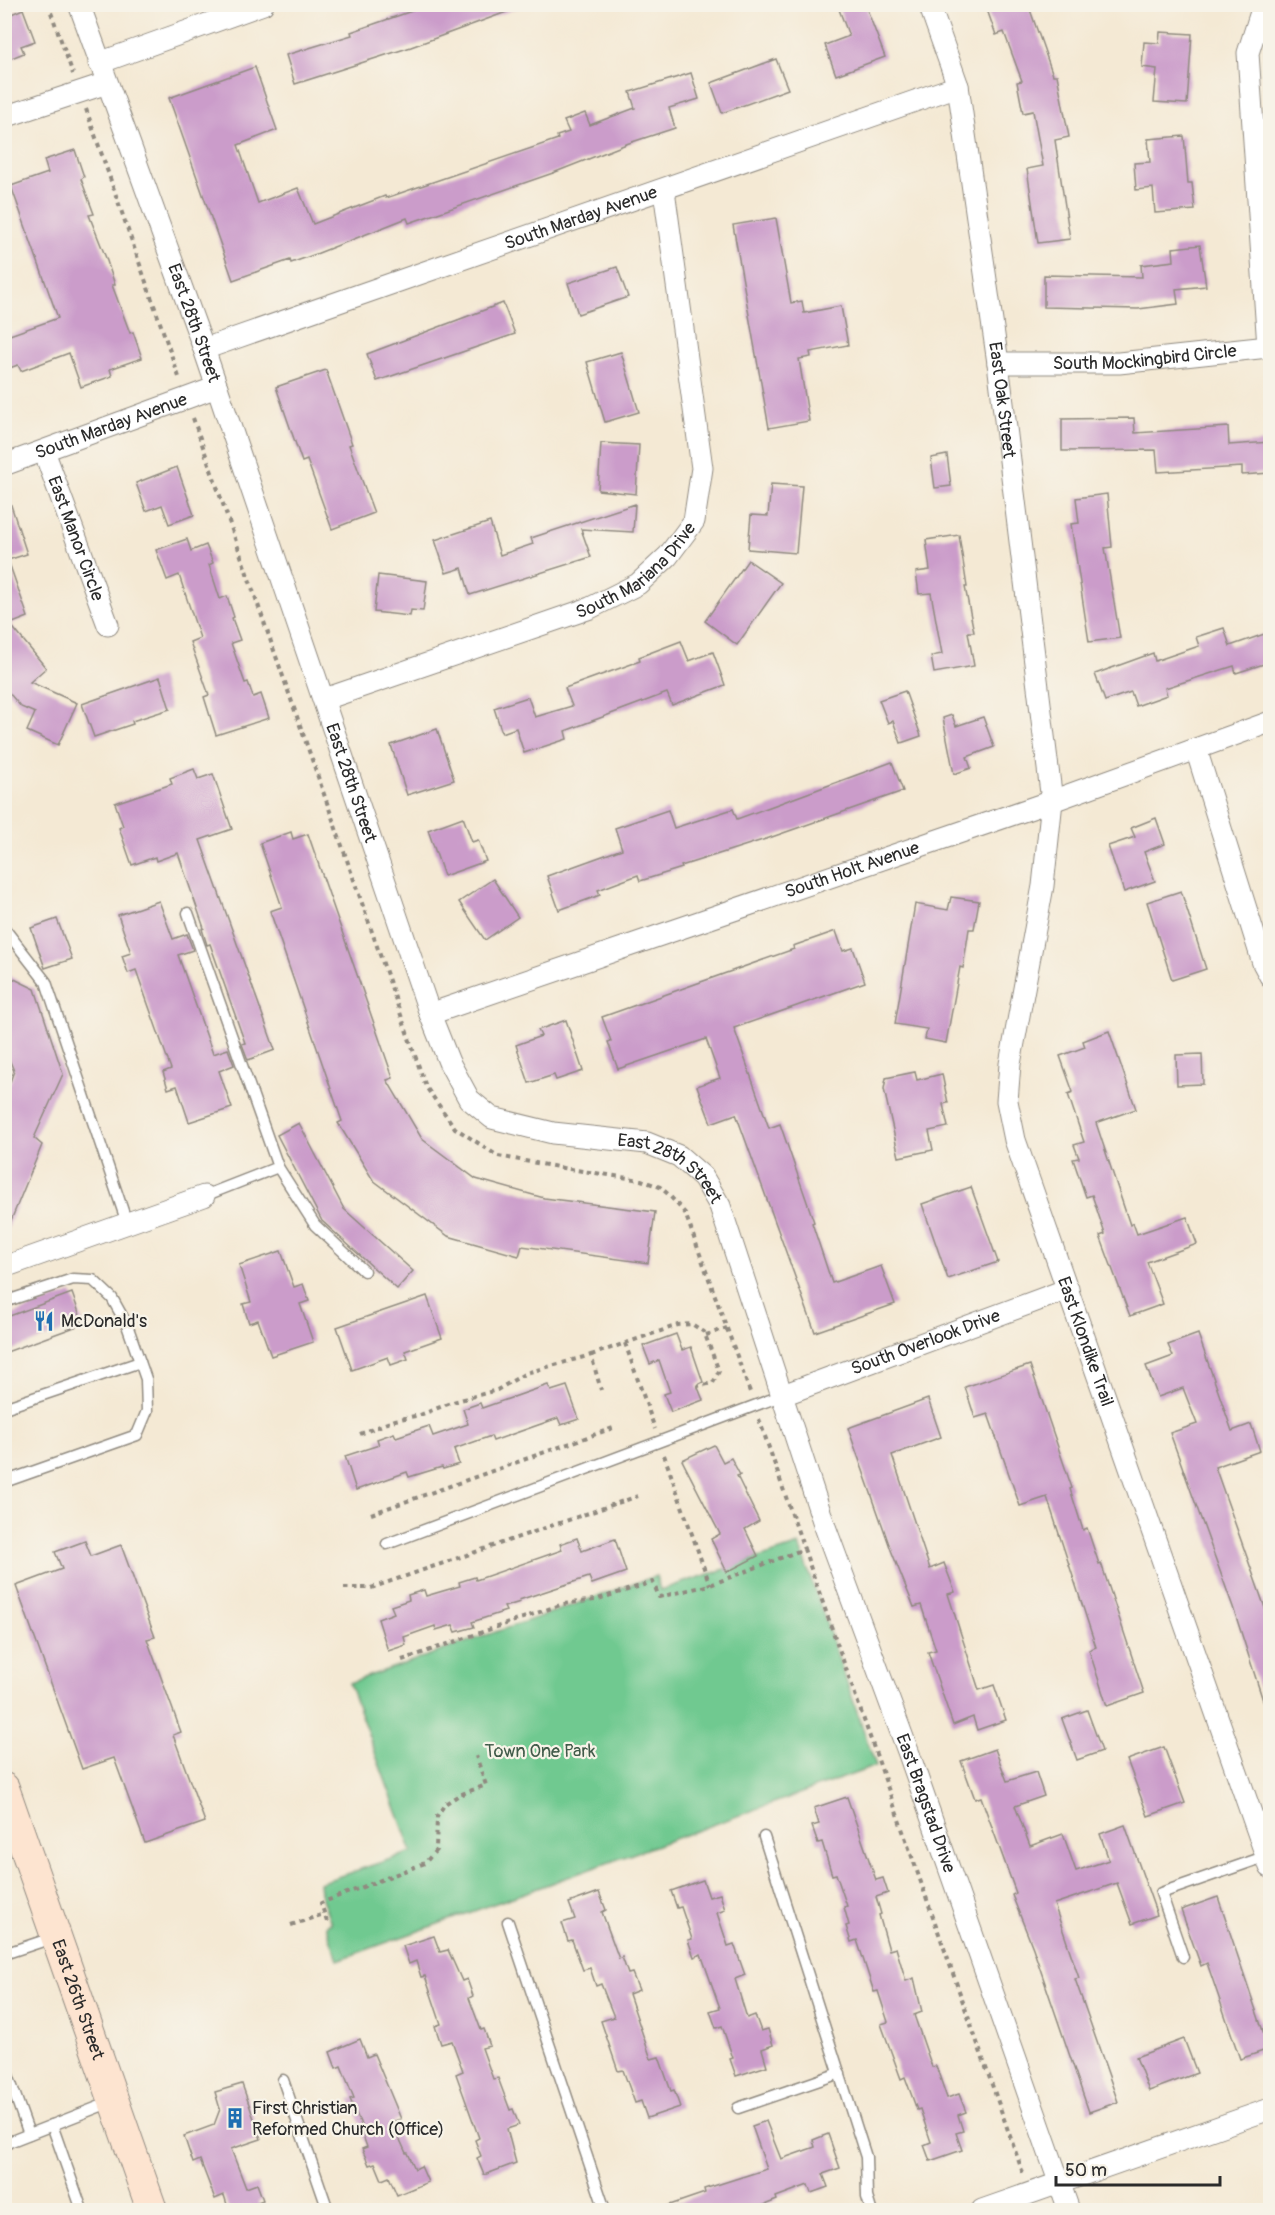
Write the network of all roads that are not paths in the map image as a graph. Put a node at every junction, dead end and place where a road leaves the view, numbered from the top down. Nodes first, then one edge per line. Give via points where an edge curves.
1 (79, 4) edge
2 (263, 4) edge
3 (929, 4) edge
4 (1265, 4) edge
5 (99, 63) junction
6 (107, 83) junction
7 (958, 86) junction
8 (4, 117) edge
9 (663, 190) junction
10 (204, 349) junction
11 (998, 363) junction
12 (217, 387) junction
13 (44, 451) junction
14 (4, 465) edge
15 (108, 625) dead end
16 (325, 699) junction
17 (1270, 722) edge
18 (1196, 749) junction
19 (1052, 801) junction
20 (188, 913) dead end
21 (4, 928) edge
22 (1270, 976) edge
23 (430, 1014) junction
24 (278, 1167) junction
25 (204, 1196) joint
26 (127, 1223) junction
27 (4, 1267) edge
28 (364, 1271) dead end
29 (1068, 1289) junction
30 (4, 1302) edge
31 (140, 1362) junction
32 (783, 1395) junction
33 (4, 1408) edge
34 (4, 1482) edge
35 (387, 1544) dead end
36 (4, 1788) edge
37 (764, 1837) dead end
38 (1269, 1861) edge
39 (508, 1922) dead end
40 (56, 1937) junction
41 (4, 1954) edge
42 (1183, 1957) dead end
43 (4, 2064) edge
44 (840, 2073) junction
45 (283, 2080) dead end
46 (114, 2101) junction
47 (738, 2108) dead end
48 (1270, 2109) edge
49 (52, 2125) junction
50 (29, 2134) junction
51 (4, 2147) edge
52 (1060, 2184) junction
53 (82, 2211) edge
54 (152, 2211) edge
55 (328, 2211) edge
56 (605, 2211) edge
57 (871, 2211) edge
58 (982, 2211) edge
59 (1069, 2211) edge

1 - 5 street, East 28th Street
2 - 5 street
3 - 7 street, East Oak Street
4 - 11 street, South Mockingbird Circle via 1248,53 1268,346 1119,363
5 - 6 street, East 28th Street
6 - 8 street
6 - 10 street, East 28th Street
7 - 9 street, South Marday Avenue
7 - 11 street, East Oak Street
9 - 10 street, South Marday Avenue
9 - 16 street, South Mariana Drive via 702,468 694,521 668,556 638,584 590,608
10 - 12 street, East 28th Street
11 - 19 street, East Oak Street
12 - 13 street, South Marday Avenue
12 - 16 street, East 28th Street
13 - 14 street, South Marday Avenue
13 - 15 street, East Manor Circle
16 - 23 street, East 28th Street
17 - 18 street, South Holt Avenue
18 - 19 street, South Holt Avenue
18 - 22 street
19 - 23 street, South Holt Avenue
19 - 29 street, East Klondike Trail via 1044,886 1010,1064 1007,1101 1015,1140
20 - 24 lane
21 - 26 lane via 46,982
23 - 32 street, East 28th Street via 469,1099 492,1118 553,1133 647,1143 679,1156 703,1177 720,1206
24 - 25 lane
24 - 28 lane via 315,1225
25 - 26 street
26 - 27 street
29 - 32 street, South Overlook Drive
29 - 38 street, East Klondike Trail
30 - 31 lane via 73,1279 93,1280 112,1298
31 - 33 lane
31 - 34 lane via 146,1378 147,1411 137,1435
32 - 35 lane
32 - 52 street, East Bragstad Drive via 824,1524
36 - 40 main road, East 26th Street
37 - 44 lane
38 - 42 lane via 1161,1893
39 - 56 lane
40 - 41 lane
40 - 46 main road, East 26th Street
43 - 50 lane
44 - 47 lane
44 - 57 lane via 866,2157
45 - 55 lane
46 - 49 lane
46 - 54 main road, East 26th Street
48 - 52 street
49 - 50 lane
49 - 53 lane
50 - 51 lane
52 - 58 street
52 - 59 street, East Bragstad Drive

